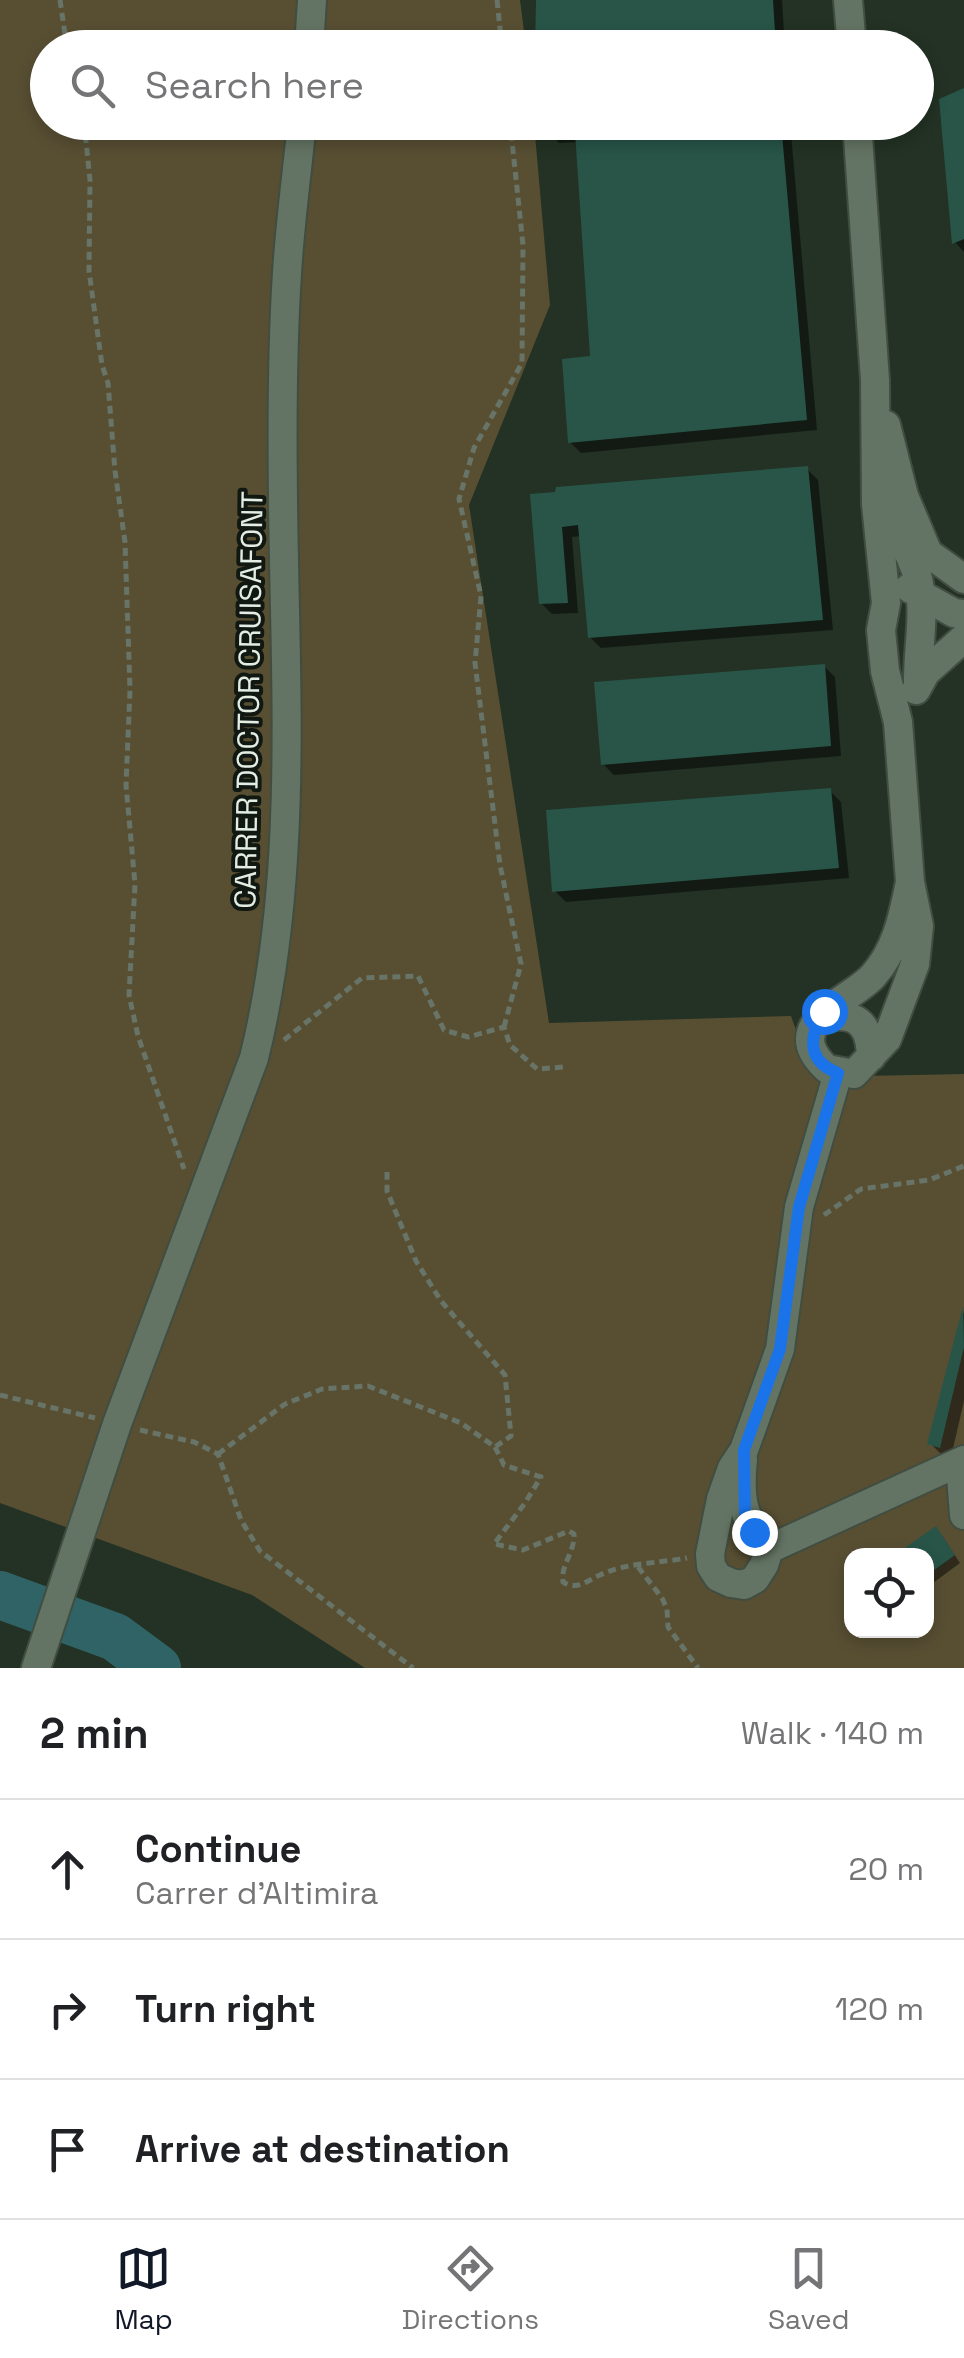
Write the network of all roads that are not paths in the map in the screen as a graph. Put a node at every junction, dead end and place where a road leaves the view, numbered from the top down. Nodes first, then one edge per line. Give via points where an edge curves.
1 (312, 0) edge
2 (848, 0) edge
3 (310, 30) edge
4 (850, 30) edge
5 (300, 140) edge
6 (858, 140) edge
7 (875, 380) junction
8 (896, 468) junction
9 (908, 593) junction
10 (960, 605) edge
11 (918, 686) junction
12 (898, 722) junction
13 (910, 882) junction
14 (820, 1018) junction
15 (871, 1057) junction
16 (838, 1073) junction
17 (744, 1450) junction
18 (962, 1462) edge
19 (964, 1515) edge
20 (769, 1549) junction
21 (36, 1668) edge

1 - 3 street
2 - 4 street
5 - 21 street, CARRER DOCTOR CRUISAFONT via 283,399 282,908 269,996
6 - 7 street
7 - 8 street
7 - 9 street via 883,550
8 - 9 street via 900,538 917,574
8 - 10 street via 928,553
9 - 10 street
9 - 11 street
9 - 12 street via 881,630
10 - 11 street
11 - 12 street
12 - 13 street
13 - 14 street via 900,932 872,978
13 - 15 street via 919,926 915,964 887,1039
14 - 15 street via 837,1014 859,1022 870,1036
14 - 16 street via 812,1049
15 - 16 street via 854,1074
16 - 17 street via 794,1236 780,1349
17 - 20 street via 745,1516
17 - 20 street via 722,1499 711,1566 718,1577 744,1584 755,1579
18 - 19 street
18 - 20 street

